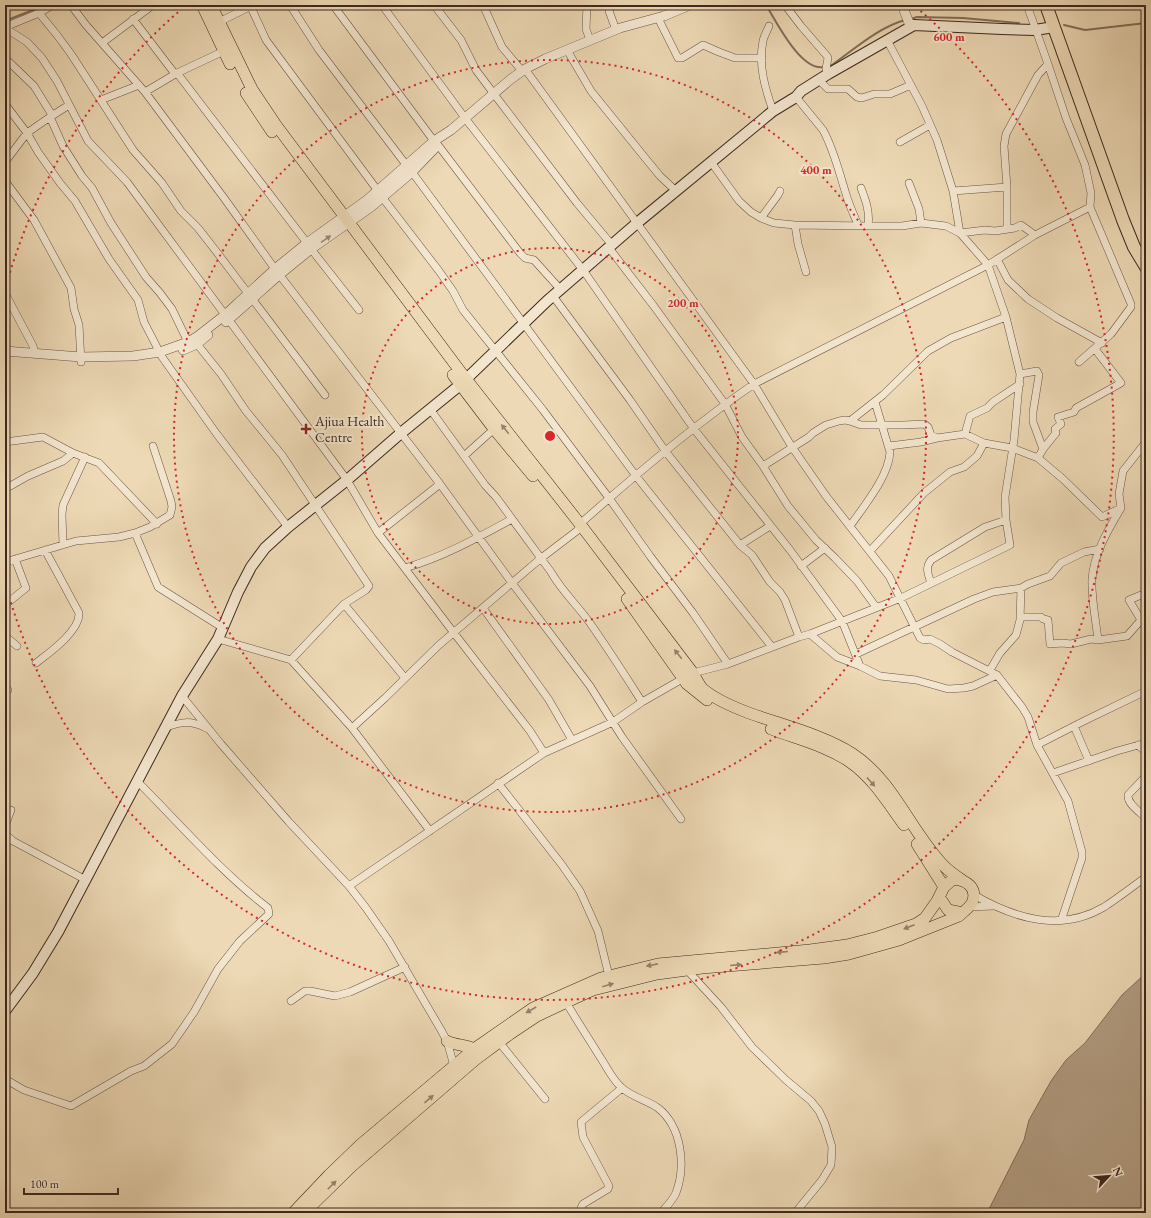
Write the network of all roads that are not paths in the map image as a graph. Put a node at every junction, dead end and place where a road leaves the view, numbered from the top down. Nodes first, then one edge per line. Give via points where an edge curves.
1 (53, 5) edge
2 (71, 5) edge
3 (153, 5) edge
4 (202, 5) edge
5 (211, 5) edge
6 (251, 5) edge
7 (290, 5) edge
8 (333, 5) edge
9 (382, 5) edge
10 (434, 5) edge
11 (483, 5) edge
12 (587, 5) edge
13 (612, 5) edge
14 (690, 5) edge
15 (785, 5) edge
16 (1027, 5) edge
17 (1046, 5) edge
18 (903, 9) edge
19 (39, 13) junction
20 (658, 18) junction
21 (133, 19) junction
22 (219, 22) junction
23 (911, 24) junction
24 (769, 26) dead end
25 (1054, 27) junction
26 (5, 28) edge
27 (616, 30) junction
28 (1035, 30) junction
29 (590, 40) junction
30 (887, 40) junction
31 (102, 43) junction
32 (567, 50) junction
33 (224, 51) junction
34 (762, 58) junction
35 (8, 60) dead end
36 (1048, 64) junction
37 (523, 70) junction
38 (827, 71) junction
39 (176, 74) junction
40 (819, 80) junction
41 (911, 84) junction
42 (139, 85) junction
43 (146, 92) junction
44 (494, 94) junction
45 (796, 97) junction
46 (101, 100) junction
47 (5, 104) edge
48 (69, 105) junction
49 (773, 111) junction
50 (51, 116) junction
51 (465, 118) junction
52 (930, 125) junction
53 (27, 133) junction
54 (900, 142) dead end
55 (436, 143) junction
56 (5, 162) edge
57 (711, 162) junction
58 (409, 169) junction
59 (5, 181) edge
60 (909, 183) dead end
61 (1007, 187) junction
62 (861, 188) dead end
63 (780, 190) dead end
64 (676, 191) junction
65 (953, 191) junction
66 (380, 194) junction
67 (1090, 207) junction
68 (761, 218) junction
69 (343, 222) junction
70 (921, 223) junction
71 (637, 224) junction
72 (795, 225) junction
73 (858, 225) junction
74 (868, 226) junction
75 (1007, 228) junction
76 (960, 233) junction
77 (1035, 235) junction
78 (309, 246) junction
79 (610, 247) junction
80 (997, 259) junction
81 (988, 265) junction
82 (1146, 267) edge
83 (582, 270) junction
84 (277, 272) junction
85 (806, 272) dead end
86 (5, 293) edge
87 (557, 293) junction
88 (250, 296) junction
89 (358, 310) dead end
90 (1006, 317) junction
91 (227, 318) junction
92 (524, 323) junction
93 (192, 343) junction
94 (1102, 343) junction
95 (1095, 349) junction
96 (5, 351) edge
97 (495, 351) junction
98 (35, 353) junction
99 (161, 354) junction
100 (5, 357) edge
101 (81, 360) junction
102 (1079, 362) dead end
103 (1020, 374) junction
104 (463, 382) junction
105 (754, 384) junction
106 (1020, 384) junction
107 (325, 395) dead end
108 (875, 402) junction
109 (725, 404) junction
110 (430, 409) junction
111 (850, 421) junction
112 (882, 425) junction
113 (494, 429) junction
114 (694, 429) junction
115 (401, 432) junction
116 (965, 434) junction
117 (937, 438) junction
118 (6, 440) edge
119 (1146, 442) edge
120 (984, 443) junction
121 (153, 446) dead end
122 (889, 446) junction
123 (792, 447) junction
124 (1012, 448) junction
125 (1043, 449) junction
126 (666, 452) junction
127 (73, 453) junction
128 (464, 456) junction
129 (85, 457) junction
130 (1038, 458) junction
131 (763, 466) junction
132 (636, 476) junction
133 (347, 480) junction
134 (440, 484) junction
135 (5, 489) edge
136 (609, 498) junction
137 (316, 505) junction
138 (1121, 508) junction
139 (512, 519) junction
140 (1006, 520) junction
141 (157, 524) junction
142 (770, 526) junction
143 (850, 526) junction
144 (288, 527) junction
145 (579, 527) junction
146 (378, 532) junction
147 (135, 533) junction
148 (478, 537) junction
149 (63, 545) junction
150 (740, 545) junction
151 (825, 548) junction
152 (1100, 549) junction
153 (45, 550) junction
154 (870, 551) junction
155 (15, 559) junction
156 (540, 559) junction
157 (5, 562) edge
158 (801, 566) junction
159 (405, 568) junction
160 (512, 583) junction
161 (931, 583) junction
162 (1021, 588) junction
163 (1146, 593) edge
164 (901, 598) junction
165 (344, 604) junction
166 (5, 605) edge
167 (483, 608) junction
168 (876, 608) junction
169 (1020, 617) junction
170 (842, 621) junction
171 (915, 627) junction
172 (223, 628) junction
173 (454, 633) junction
174 (810, 634) junction
175 (5, 636) edge
176 (799, 637) junction
177 (218, 639) junction
178 (1098, 640) junction
179 (17, 646) dead end
180 (772, 648) junction
181 (856, 654) junction
182 (291, 660) junction
183 (36, 663) dead end
184 (728, 664) junction
185 (860, 666) junction
186 (990, 670) junction
187 (998, 675) junction
188 (688, 676) junction
189 (405, 678) junction
190 (5, 685) edge
191 (1146, 691) edge
192 (5, 693) edge
193 (182, 696) junction
194 (642, 702) junction
195 (613, 722) junction
196 (1074, 726) junction
197 (166, 727) junction
198 (352, 728) junction
199 (208, 729) junction
200 (572, 740) junction
201 (1146, 743) edge
202 (1037, 745) junction
203 (1138, 745) junction
204 (1146, 752) edge
205 (544, 753) junction
206 (1089, 761) junction
207 (1053, 773) junction
208 (1146, 776) edge
209 (137, 781) junction
210 (498, 783) junction
211 (11, 810) dead end
212 (1146, 818) edge
213 (681, 819) dead end
214 (5, 826) edge
215 (430, 831) junction
216 (5, 834) edge
217 (1146, 876) edge
218 (86, 880) junction
219 (962, 880) junction
220 (349, 886) junction
221 (944, 887) junction
222 (974, 895) junction
223 (937, 901) junction
224 (993, 906) junction
225 (970, 907) junction
226 (959, 916) junction
227 (1061, 921) junction
228 (405, 967) junction
229 (688, 970) junction
230 (609, 976) junction
231 (291, 1001) dead end
232 (566, 1002) junction
233 (5, 1011) edge
234 (447, 1040) junction
235 (499, 1042) junction
236 (474, 1049) junction
237 (454, 1066) junction
238 (5, 1079) edge
239 (622, 1088) junction
240 (545, 1099) dead end
241 (293, 1213) edge
242 (304, 1213) edge
243 (581, 1213) edge
244 (661, 1213) edge
245 (795, 1213) edge

1 - 19 street
2 - 31 street
3 - 21 street
4 - 33 main road
5 - 22 main road
6 - 22 street
6 - 66 street via 266,40
7 - 58 street via 319,50
8 - 55 street
9 - 51 street
10 - 44 street via 461,40 476,70
11 - 37 street via 502,47
12 - 29 street via 586,29
13 - 27 street via 609,11
14 - 20 street
15 - 38 street via 828,58
16 - 28 street
17 - 25 highway
18 - 23 street
19 - 26 street
19 - 46 street via 62,41
20 - 27 street
20 - 34 street via 678,58 704,44 735,58
21 - 31 street
21 - 39 street
22 - 69 main road via 252,89
23 - 28 main road
23 - 30 main road
24 - 34 street via 763,40
25 - 28 main road
25 - 82 highway via 1123,220
26 - 48 street via 27,42 42,58
27 - 29 street
28 - 36 street
29 - 32 street
30 - 38 main road
30 - 41 street
31 - 42 street
32 - 37 street
32 - 64 street via 596,97 660,176
33 - 39 street
33 - 69 main road via 258,113
34 - 49 street via 765,87
35 - 50 street via 34,86
36 - 61 street via 1038,76 1006,134 1004,146
36 - 67 street via 1084,165 1091,193
37 - 44 street
37 - 71 street
38 - 40 main road
39 - 43 street
39 - 78 street
40 - 41 street via 828,89 848,89 862,98 874,94 890,94
40 - 45 main road
41 - 52 street
42 - 43 street
42 - 46 street
43 - 84 street
44 - 51 street
44 - 79 street
45 - 49 main road
45 - 73 street via 826,134
46 - 88 street via 133,150
47 - 53 street
48 - 50 street
48 - 91 street via 88,141 127,182
49 - 57 main road
50 - 53 street
50 - 93 street via 63,146 92,188 146,277 172,309
51 - 55 street
51 - 83 street
52 - 54 street
52 - 65 street
53 - 56 street
53 - 99 street via 75,201 109,259 138,300 144,322
55 - 58 street
55 - 87 street via 520,253 525,258 534,260
57 - 64 main road
57 - 68 street via 739,201
58 - 66 street
58 - 92 street
59 - 101 street via 34,220 71,288 79,325
60 - 70 street via 919,209
61 - 65 street
61 - 75 street
62 - 74 street via 867,205
63 - 68 street
64 - 71 main road
65 - 76 street
66 - 69 street
66 - 97 street via 439,270 463,310
67 - 77 street
67 - 94 street via 1131,304
68 - 72 street via 774,223
69 - 78 street
69 - 104 main road
70 - 74 street
70 - 76 street via 946,226
71 - 79 main road
71 - 105 street
72 - 73 street
72 - 85 street
73 - 74 street
75 - 76 street
75 - 77 street via 1015,228 1021,224
76 - 81 street
77 - 80 street
78 - 84 street
78 - 89 street
79 - 83 main road
79 - 109 street
80 - 81 street
80 - 94 street via 1008,280 1028,299
81 - 90 street
81 - 105 street
83 - 87 main road
83 - 114 street
84 - 88 street
84 - 115 street
86 - 98 street
87 - 92 main road
87 - 126 street
88 - 91 street
88 - 107 street
90 - 103 street
90 - 108 street via 951,338 928,352
91 - 93 street via 198,336
91 - 133 street
92 - 97 main road
92 - 132 street
93 - 99 street
93 - 137 street via 221,374
94 - 95 street
95 - 102 street
95 - 125 street via 1121,383 1076,408 1074,412 1058,417 1061,424
96 - 98 street
97 - 104 main road
97 - 136 street
98 - 101 street
99 - 101 street
99 - 144 street via 216,433
100 - 101 street
103 - 106 street
103 - 125 street via 1037,371 1039,375 1033,422
104 - 110 main road
104 - 113 main road
145 -> 104 main road
105 - 109 street
105 - 123 street
106 - 116 street via 987,408 970,416
106 - 124 street
108 - 111 street
108 - 112 street
109 - 114 street
109 - 131 street via 742,437
110 - 115 main road
110 - 128 street
111 - 112 street via 861,425
111 - 123 street via 826,425
112 - 117 street via 924,424 931,435
112 - 122 street
113 - 128 street
113 - 145 main road
114 - 126 street
114 - 142 street
115 - 133 main road
115 - 134 street
116 - 117 street
116 - 120 street
117 - 122 street via 914,444
118 - 127 street via 43,437
119 - 138 street via 1123,471 1119,494
120 - 124 street
120 - 154 street via 977,456 964,467 950,472 924,493
121 - 141 street via 172,507 170,515
122 - 143 street via 890,456 883,477
123 - 131 street
123 - 143 street
124 - 130 street
124 - 140 street via 1005,498
125 - 130 street
126 - 132 street
126 - 150 street
127 - 129 street
127 - 135 street via 63,461
128 - 139 street
129 - 141 street via 99,463
129 - 149 street via 63,505
130 - 138 street via 1102,517
131 - 151 street via 788,506
132 - 136 street
132 - 180 street
133 - 137 main road
133 - 146 street
134 - 146 street
134 - 148 street
136 - 145 street
136 - 184 street via 694,612
137 - 144 main road
137 - 165 street via 369,586
138 - 152 street
139 - 148 street
139 - 156 street
140 - 161 street via 984,527 931,560 927,569
140 - 161 street via 1010,545
141 - 147 street
142 - 150 street
142 - 158 street
143 - 154 street
144 - 172 main road via 265,548 251,568
145 - 156 street
145 - 188 main road
146 - 159 street
147 - 149 street via 119,537 86,539
147 - 172 street via 158,587
148 - 159 street via 424,563
148 - 160 street
149 - 153 street
150 - 176 street via 752,555 785,600
151 - 158 street
151 - 168 street via 857,581
152 - 162 street via 1084,552 1060,563 1050,576
152 - 178 street via 1092,579
153 - 155 street
153 - 183 street via 79,617 75,626 59,644
154 - 164 street via 889,576
155 - 157 street
155 - 166 street via 26,588
156 - 160 street
156 - 194 street via 590,624
158 - 170 street
159 - 173 street
160 - 167 street
160 - 195 street via 590,686
161 - 164 street
162 - 169 street
162 - 171 street via 993,592
163 - 178 street via 1129,600 1141,620 1127,636
164 - 168 street
164 - 171 street
165 - 182 street
165 - 189 street
167 - 173 street
167 - 200 street via 549,700
168 - 170 street
169 - 178 street via 1041,617 1048,620 1050,644
169 - 186 street via 1016,635 1000,652
170 - 174 street
170 - 181 street
171 - 181 street
171 - 186 street via 921,639 940,644
172 - 177 main road
173 - 189 street
173 - 205 street
174 - 176 street
174 - 185 street via 837,657
175 - 179 street
176 - 180 street
177 - 182 street
177 - 193 main road
180 - 184 street
181 - 185 street
182 - 198 street
184 - 188 street
185 - 187 street via 880,676 916,680 948,688 973,686
186 - 187 street
187 - 202 street via 1026,713
188 - 194 street
188 - 219 main road via 718,699 735,708 833,743 854,755 889,789 946,868
188 -> 221 main road via 687,684 698,694 731,714 831,751 850,762 882,794
189 - 198 street
190 - 192 street via 8,690
191 - 196 street
193 - 197 main road
193 - 199 street
194 - 195 street
195 - 200 street
195 - 213 street
196 - 202 street
196 - 206 street
197 - 199 street via 188,722
197 - 209 main road
198 - 215 street
199 - 220 street
200 - 205 street
201 - 203 street
202 - 207 street
203 - 204 street
203 - 206 street
205 - 210 street
206 - 207 street
207 - 227 street via 1068,802 1082,858
208 - 212 street via 1128,795 1129,802
209 - 218 main road
209 - 238 street via 233,879 268,908 269,914 240,941 218,969 194,1012 172,1044 144,1066 71,1106 24,1090
210 - 215 street
210 - 230 street via 580,891 598,931
211 - 214 street
215 - 220 street
216 - 218 street via 13,841
217 - 227 street via 1104,907
218 - 233 main road via 46,952
219 - 221 main road via 952,880
219 - 222 main road via 970,886
220 - 228 street
221 - 223 main road
222 - 224 street
222 - 225 main road
223 - 226 main road via 942,902 948,910 958,912
223 -> 230 main road via 925,918 916,924 847,945 658,964
224 - 225 street
224 - 227 street via 1028,918
225 - 226 main road
229 -> 226 main road via 849,954 899,940
228 - 231 street via 350,992 335,996 310,990
228 - 234 street
232 -> 229 main road via 616,983
229 - 245 street via 752,1047 811,1101 825,1124 832,1148 831,1165
230 -> 236 main road via 533,1008
232 - 235 main road via 537,1016
232 - 239 street
234 - 236 main road via 458,1046
234 - 237 street
235 - 240 street
242 -> 235 main road via 352,1166
236 - 237 main road
237 - 241 main road via 360,1145
239 - 243 street via 581,1122 583,1137 608,1186 608,1189 583,1204
239 - 244 street via 664,1114 679,1141 680,1180 675,1194

